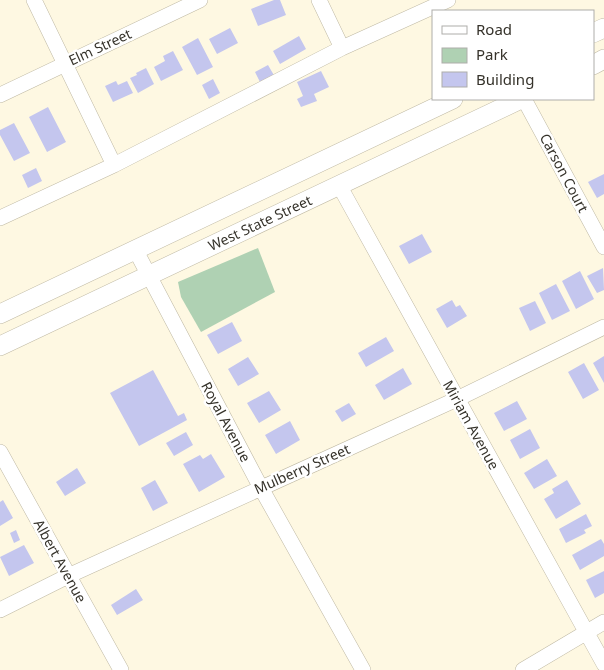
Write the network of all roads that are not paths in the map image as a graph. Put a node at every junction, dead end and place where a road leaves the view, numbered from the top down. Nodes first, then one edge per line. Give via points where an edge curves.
1 (34, 0) edge
2 (200, 0) edge
3 (320, 0) edge
4 (448, 0) edge
5 (181, 4) edge
6 (342, 48) junction
7 (64, 64) junction
8 (0, 94) edge
9 (451, 100) edge
10 (521, 100) edge
11 (524, 100) edge
12 (114, 165) junction
13 (339, 185) junction
14 (0, 218) edge
15 (604, 247) edge
16 (136, 251) junction
17 (149, 276) junction
18 (0, 314) edge
19 (604, 327) edge
20 (0, 346) edge
21 (456, 399) junction
22 (0, 452) edge
23 (261, 488) junction
24 (68, 576) junction
25 (0, 610) edge
26 (604, 622) edge
27 (587, 632) junction
28 (604, 664) edge
29 (121, 670) edge
30 (363, 670) edge
31 (523, 670) edge

1 - 7 street
2 - 5 street, Elm Street
3 - 6 street
4 - 6 street
5 - 7 street, Elm Street
6 - 12 street
7 - 8 street, Elm Street
7 - 12 street
9 - 16 main road, West State Street
10 - 13 main road, West State Street
11 - 15 street, Carson Court
12 - 14 street
13 - 17 main road, West State Street
13 - 21 street, Miriam Avenue
16 - 17 street, Royal Avenue
16 - 18 main road, West State Street
17 - 20 main road, West State Street
17 - 23 street, Royal Avenue
19 - 21 street, Mulberry Street
21 - 23 street, Mulberry Street
21 - 27 street, Miriam Avenue
22 - 24 street, Albert Avenue
23 - 24 street, Mulberry Street
23 - 30 street, Royal Avenue
24 - 25 street, Mulberry Street
24 - 29 street, Albert Avenue
26 - 27 street
27 - 28 street, Miriam Avenue
27 - 31 street

